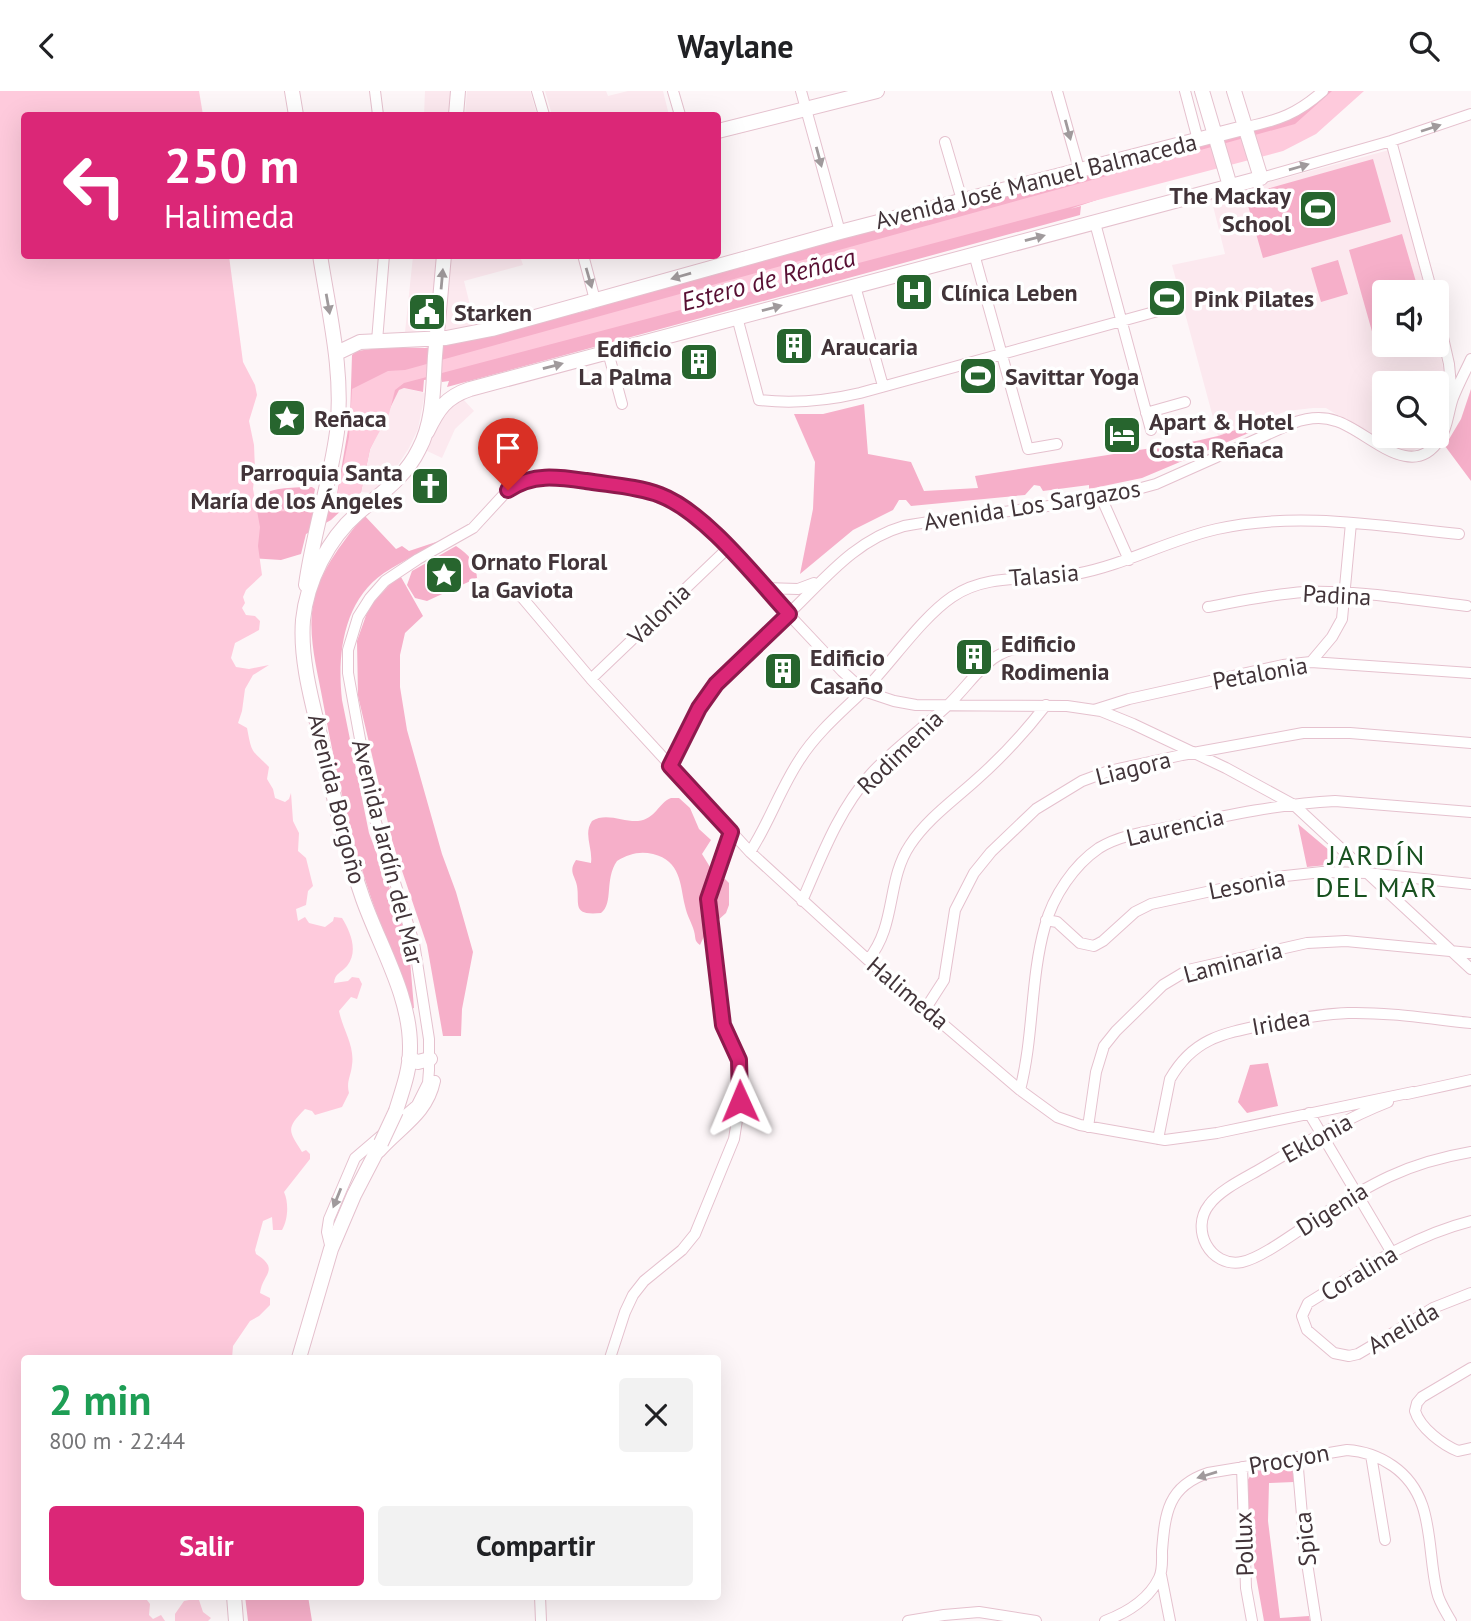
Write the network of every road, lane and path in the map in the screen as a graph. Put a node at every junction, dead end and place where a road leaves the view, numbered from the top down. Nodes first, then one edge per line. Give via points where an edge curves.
1 (292, 91) edge
2 (375, 91) edge
3 (458, 91) edge
4 (537, 91) edge
5 (673, 91) edge
6 (800, 91) edge
7 (877, 91) edge
8 (1058, 91) edge
9 (1185, 91) edge
10 (1202, 91) edge
11 (1234, 91) edge
12 (1315, 94) edge
13 (805, 107) junction
14 (296, 112) edge
15 (378, 112) edge
16 (456, 112) edge
17 (543, 112) edge
18 (679, 112) edge
19 (1471, 114) edge
20 (721, 130) edge
21 (1248, 131) junction
22 (1217, 139) junction
23 (1198, 140) junction
24 (945, 142) dead end
25 (1391, 142) junction
26 (1079, 169) junction
27 (1261, 178) junction
28 (1228, 179) junction
29 (962, 200) junction
30 (1095, 223) junction
31 (840, 232) junction
32 (974, 254) junction
33 (321, 259) edge
34 (384, 259) edge
35 (444, 259) edge
36 (584, 259) edge
37 (718, 260) edge
38 (1429, 280) edge
39 (855, 286) junction
40 (595, 300) junction
41 (1176, 306) dead end
42 (737, 317) junction
43 (1121, 321) junction
44 (377, 341) junction
45 (436, 346) junction
46 (608, 352) junction
47 (337, 353) junction
48 (1002, 354) junction
49 (1447, 357) edge
50 (1471, 359) edge
51 (883, 386) junction
52 (1453, 399) junction
53 (1185, 402) dead end
54 (622, 404) dead end
55 (1146, 413) junction
56 (1151, 430) dead end
57 (427, 432) junction
58 (1057, 444) dead end
59 (1101, 497) junction
60 (319, 522) junction
61 (1351, 523) junction
62 (1460, 534) dead end
63 (334, 539) junction
64 (728, 548) junction
65 (1129, 560) junction
66 (820, 581) junction
67 (764, 588) junction
68 (1346, 593) junction
69 (520, 594) dead end
70 (1466, 606) dead end
71 (1208, 607) dead end
72 (789, 614) junction
73 (303, 620) junction
74 (1040, 645) dead end
75 (1311, 662) junction
76 (1471, 673) edge
77 (591, 679) junction
78 (864, 691) junction
79 (948, 705) junction
80 (1046, 705) junction
81 (1094, 710) junction
82 (1471, 743) edge
83 (1193, 753) junction
84 (670, 766) junction
85 (1294, 805) junction
86 (1471, 812) edge
87 (731, 832) junction
88 (750, 852) junction
89 (1367, 873) junction
90 (1471, 884) edge
91 (802, 901) junction
92 (1046, 921) junction
93 (1453, 952) junction
94 (1471, 953) edge
95 (868, 960) junction
96 (1471, 969) edge
97 (926, 1007) junction
98 (1471, 1023) edge
99 (429, 1039) junction
100 (410, 1059) junction
101 (430, 1059) junction
102 (1471, 1080) edge
103 (1020, 1090) junction
104 (1412, 1092) junction
105 (1309, 1113) junction
106 (1088, 1127) junction
107 (1319, 1134) junction
108 (1157, 1139) junction
109 (1471, 1152) edge
110 (369, 1165) junction
111 (1355, 1194) junction
112 (1471, 1221) edge
113 (1203, 1241) joint
114 (331, 1249) junction
115 (1392, 1254) junction
116 (1471, 1293) edge
117 (1334, 1353) joint
118 (300, 1355) edge
119 (611, 1355) edge
120 (1471, 1368) edge
121 (1471, 1448) edge
122 (1371, 1455) junction
123 (1297, 1457) junction
124 (1242, 1467) junction
125 (1385, 1540) dead end
126 (1161, 1575) junction
127 (234, 1600) edge
128 (540, 1600) edge
129 (946, 1618) edge
130 (236, 1621) edge
131 (541, 1621) edge
132 (908, 1621) edge
133 (1037, 1621) edge
134 (1105, 1621) edge
135 (1170, 1621) edge
136 (1252, 1621) edge
137 (1316, 1621) edge
138 (1451, 1621) edge

1 - 14 main road
2 - 15 street
3 - 16 main road
4 - 17 street
5 - 18 street
6 - 13 street
7 - 13 main road
8 -> 26 street
9 - 23 street
10 - 22 main road
11 - 21 main road
12 - 21 street, Avenida José Manuel Balmaceda via 1287,117
13 - 20 main road
13 -> 31 street
25 -> 19 street
21 - 22 main road, Avenida José Manuel Balmaceda
21 - 27 main road
22 - 23 main road, Avenida José Manuel Balmaceda
22 - 28 main road
23 - 26 main road, Avenida José Manuel Balmaceda
24 - 29 street
27 -> 25 street
25 - 38 street
26 - 29 main road, Avenida José Manuel Balmaceda
27 - 28 main road
28 - 30 main road
29 - 31 main road, Avenida José Manuel Balmaceda
32 -> 30 main road
30 - 43 street
31 - 37 main road, Avenida José Manuel Balmaceda
32 - 39 main road
32 - 48 street
33 -> 47 main road
34 - 44 street
45 -> 35 main road, Avenida Borgoño
36 -> 40 street
37 -> 40 main road, Avenida José Manuel Balmaceda
42 -> 39 main road
39 - 51 street
40 - 45 main road, Avenida José Manuel Balmaceda
41 - 43 street
42 - 46 main road
42 - 51 street via 759,400 816,401
43 - 48 street
43 - 55 street
44 - 45 main road, Avenida José Manuel Balmaceda
44 - 47 main road, Avenida José Manuel Balmaceda via 353,343
45 - 57 main road, Avenida Borgoño
46 - 54 street
57 -> 46 main road via 442,403 460,392
47 - 60 main road via 339,411
48 - 51 street
48 - 58 street via 1028,449
49 - 52 street
50 - 52 street, Avenida Los Sargazos
52 - 59 street, Avenida Los Sargazos via 1441,438 1416,455 1393,453 1337,421 1307,419 1156,484
53 - 55 street
55 - 56 street
57 - 63 main road, Avenida Borgoño via 397,481
59 - 65 street
59 - 66 street, Avenida Los Sargazos via 893,529 863,544
60 - 63 main road via 323,534
60 - 73 main road
61 - 62 street, Talasia
61 - 65 street, Talasia via 1298,520 1235,526 1181,539
61 - 68 street
63 - 73 main road, Avenida Borgoño via 315,576
64 - 67 street, Avenida Jardín del Mar
64 - 77 street, Valonia
64 - 99 street, Avenida Jardín del Mar via 690,512 660,495 563,478 535,478 508,490 465,534 394,574 364,607 348,650 349,684 374,816 411,930
65 - 78 street, Talasia via 1069,576 999,579 967,589 943,604
66 - 67 street, Avenida Los Sargazos via 798,589
66 - 72 street, Avenida Los Sargazos
67 - 72 street, Avenida Jardín del Mar
68 - 70 street, Padina
68 - 71 street, Padina via 1289,593
68 - 75 street via 1338,628
69 - 77 street, Halimeda
72 - 78 street, Avenida Jardín del Mar
72 - 84 street, Avenida Los Sargazos via 716,684
73 - 100 main road, Avenida Borgoño via 309,685 338,817 402,999
74 - 79 street, Rodimenia via 1013,649 990,660
75 - 76 street, Petalonia
75 - 81 street, Petalonia
77 - 84 street, Halimeda
78 - 79 street, Avenida Jardín del Mar via 904,703
78 - 88 street, Talasia via 811,743
79 - 80 street, Avenida Jardín del Mar
79 - 91 street, Rodimenia via 894,751 859,789 832,834
80 - 81 street, Avenida Jardín del Mar
80 - 95 street via 910,844 898,868 883,936
81 - 83 street, Avenida Jardín del Mar
82 - 83 street, Liagora via 1324,732
83 - 85 street, Avenida Jardín del Mar
83 - 97 street, Liagora via 1109,771 1076,784 1036,809 991,852 960,898 950,933 947,973
84 - 87 street, Halimeda
85 - 86 street, Laurencia via 1335,801
85 - 89 street, Avenida Jardín del Mar
85 - 92 street, Laurencia via 1112,842 1072,874
87 - 88 street, Halimeda
87 - 119 street via 708,899 723,1025 739,1060 740,1101 734,1139 695,1234 633,1295
88 - 91 street, Halimeda
89 - 90 street, Lesonia
89 - 92 street, Lesonia via 1301,873 1160,901 1135,912 1094,946 1080,943 1060,924
89 - 93 street, Avenida Jardín del Mar
91 - 95 street, Halimeda
92 - 103 street, Laurencia
93 - 94 street, Laminaria
93 - 96 street, Avenida Jardín del Mar
93 - 106 street, Laminaria via 1346,941 1307,943 1179,974 1138,1008 1104,1046
95 - 97 street, Halimeda
97 - 103 street, Halimeda
98 - 108 street, Iridea via 1346,1013 1224,1034 1192,1051 1170,1079
99 - 101 street, Avenida Jardín del Mar
99 - 110 street, Avenida Jardín del Mar via 436,1066 431,1097 417,1118
100 - 101 main road
100 - 110 main road, Avenida Borgoño, bridge via 396,1111
101 -> 114 street, Avenida Jardín del Mar via 428,1083 417,1105 360,1151 351,1165 327,1225
102 - 104 street, Eklonia
103 - 106 street, Halimeda via 1057,1117
104 - 105 street, Halimeda
104 - 107 street, Eklonia
105 - 107 street
105 - 108 street, Halimeda via 1217,1133
106 - 108 street, Halimeda
107 - 111 street
107 - 113 street, Eklonia via 1215,1198 1202,1217
109 - 111 street, Digenia via 1407,1168
110 - 114 main road, Avenida Borgoño
111 - 113 street, Digenia via 1245,1261 1216,1256
111 - 115 street
112 - 115 street, Coralina via 1423,1236
114 - 118 main road, Avenida Borgoño
115 - 117 street, Coralina via 1305,1307 1305,1327
116 - 117 street, Anelida via 1433,1308 1358,1354
120 - 121 street via 1422,1397 1416,1407 1424,1426 1455,1450
122 - 123 street, Procyon via 1347,1450
122 - 125 street
122 - 138 street, Procyon via 1398,1469 1420,1497 1437,1595
123 - 124 street, Procyon
123 - 137 street, Spica
124 -> 126 street, Procyon via 1201,1476 1176,1494 1167,1508
124 - 136 street, Pollux via 1246,1588
126 - 134 street via 1133,1607
126 - 135 street, Procyon
127 - 130 main road
128 - 131 street
129 - 132 street
129 - 133 street via 979,1612

